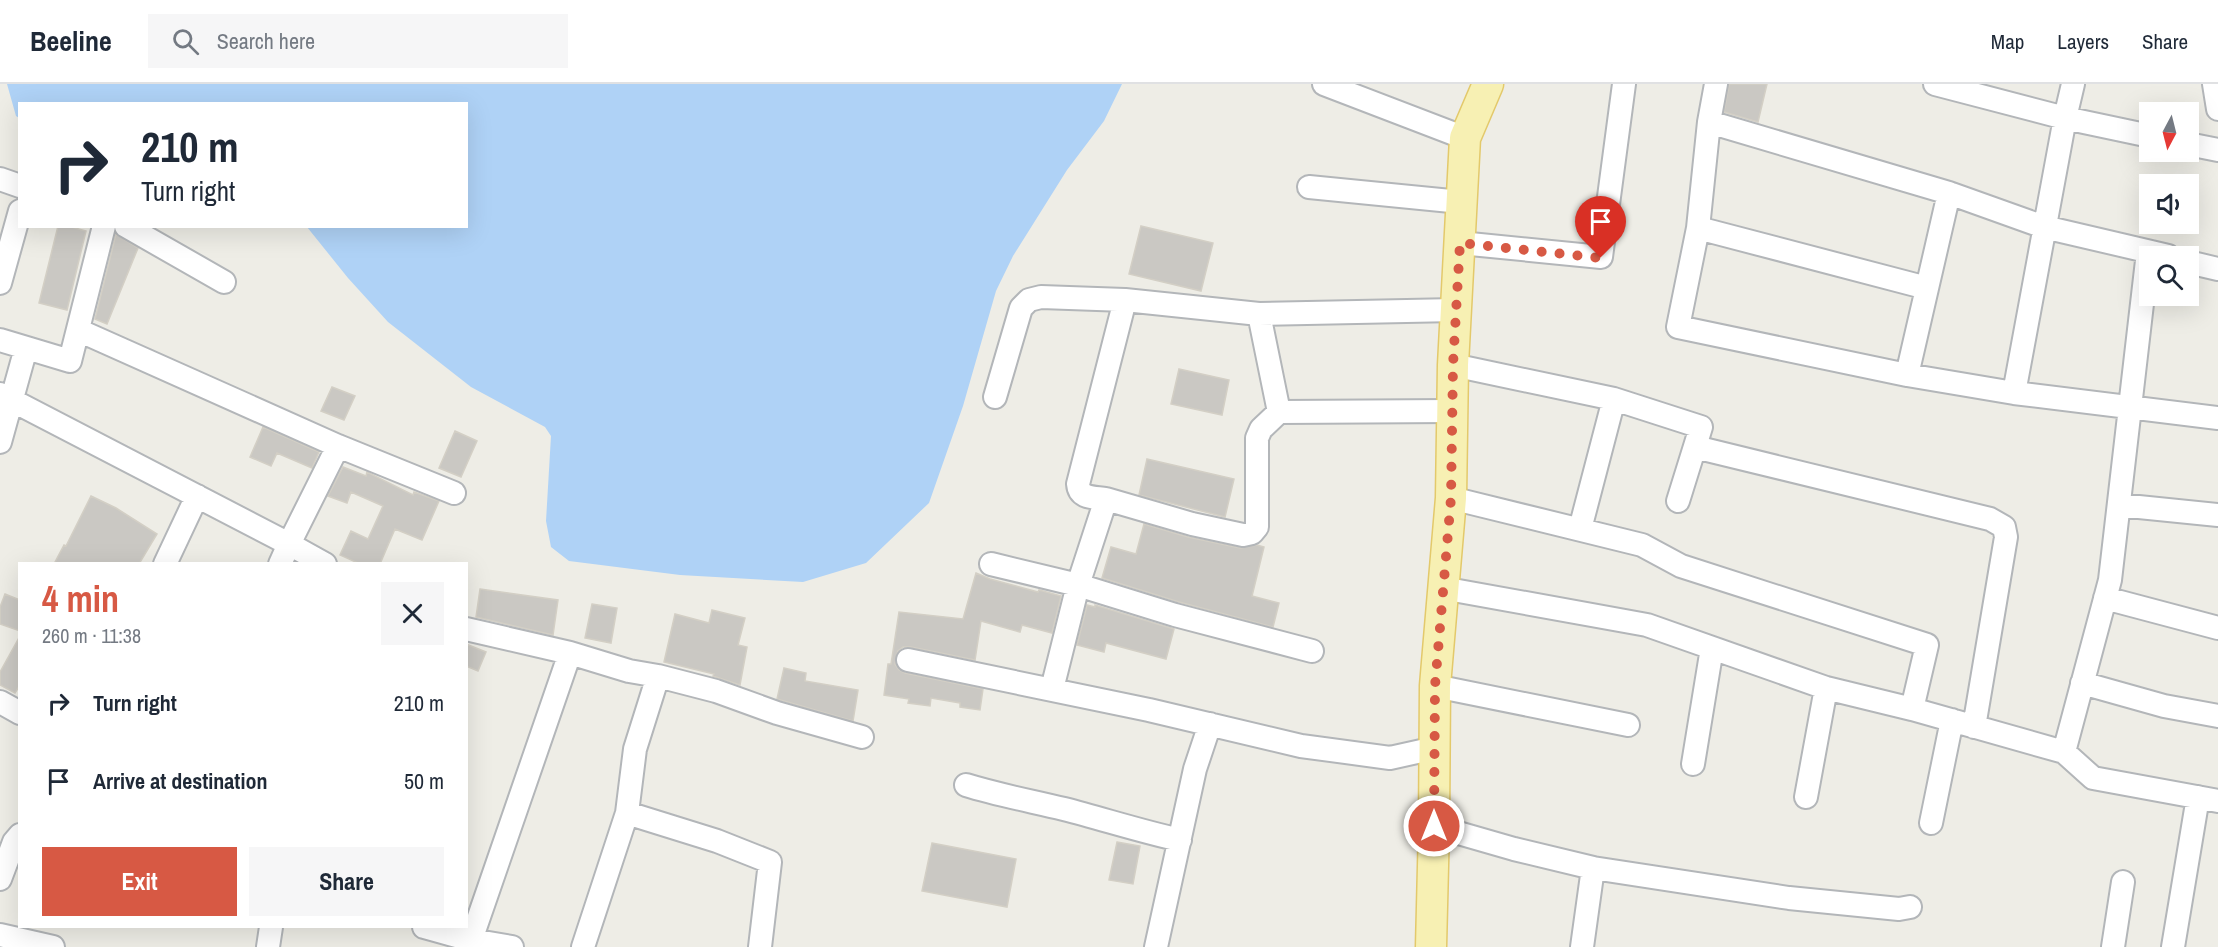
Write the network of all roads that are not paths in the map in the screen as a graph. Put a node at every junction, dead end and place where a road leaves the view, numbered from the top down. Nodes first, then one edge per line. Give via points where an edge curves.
1 (1324, 84) edge
2 (1488, 84) edge
3 (1624, 84) edge
4 (1716, 84) edge
5 (1935, 84) edge
6 (2073, 84) edge
7 (2214, 84) edge
8 (2218, 109) edge
9 (2065, 118) junction
10 (1709, 122) junction
11 (2139, 134) edge
12 (1465, 138) junction
13 (2199, 146) edge
14 (2218, 150) edge
15 (0, 179) edge
16 (18, 185) edge
17 (1309, 187) dead end
18 (1949, 193) junction
19 (1461, 202) junction
20 (18, 218) edge
21 (2044, 227) junction
22 (104, 228) edge
23 (130, 228) edge
24 (1698, 228) junction
25 (1460, 243) junction
26 (2139, 250) edge
27 (2199, 265) edge
28 (2218, 269) edge
29 (224, 282) dead end
30 (0, 283) edge
31 (1927, 288) junction
32 (1125, 300) junction
33 (2149, 306) edge
34 (1456, 310) junction
35 (1259, 314) junction
36 (78, 330) junction
37 (0, 340) edge
38 (26, 348) junction
39 (1453, 365) junction
40 (1907, 375) junction
41 (2014, 393) junction
42 (6, 397) edge
43 (995, 397) dead end
44 (1614, 399) junction
45 (2130, 409) junction
46 (1453, 411) junction
47 (2218, 418) edge
48 (1270, 419) junction
49 (0, 442) edge
50 (338, 446) junction
51 (1695, 447) junction
52 (454, 493) dead end
53 (196, 496) junction
54 (1451, 498) junction
55 (1106, 499) junction
56 (1678, 501) dead end
57 (2118, 505) junction
58 (2218, 515) edge
59 (1580, 529) junction
60 (284, 554) edge
61 (166, 562) edge
62 (317, 562) edge
63 (991, 564) dead end
64 (1078, 585) junction
65 (1442, 588) junction
66 (2105, 598) junction
67 (2218, 628) edge
68 (468, 629) edge
69 (1712, 648) junction
70 (1311, 651) dead end
71 (570, 653) junction
72 (908, 660) dead end
73 (658, 676) junction
74 (2082, 683) junction
75 (1435, 686) junction
76 (1826, 688) junction
77 (1052, 689) junction
78 (0, 702) edge
79 (1912, 709) junction
80 (18, 712) edge
81 (2218, 716) edge
82 (1952, 720) junction
83 (1210, 724) junction
84 (1628, 725) dead end
85 (1974, 727) junction
86 (862, 737) dead end
87 (1435, 748) junction
88 (2064, 752) junction
89 (1693, 764) dead end
90 (966, 785) dead end
91 (1806, 797) dead end
92 (2208, 799) edge
93 (627, 813) junction
94 (1931, 823) dead end
95 (1434, 826) junction
96 (13, 840) edge
97 (1179, 840) junction
98 (1593, 868) junction
99 (0, 879) edge
100 (2123, 882) dead end
101 (1910, 907) dead end
102 (271, 928) edge
103 (428, 928) edge
104 (0, 936) edge
105 (492, 944) edge
106 (53, 947) edge
107 (268, 947) edge
108 (583, 947) edge
109 (760, 947) edge
110 (1156, 947) edge
111 (1431, 947) edge
112 (1582, 947) edge
113 (2113, 947) edge
114 (2173, 947) edge

1 - 12 street
2 - 12 main road
3 - 25 street via 1601,258
4 - 10 street
5 - 9 street
6 - 9 street
7 - 8 street
9 - 11 street
9 - 21 street
10 - 18 street
10 - 24 street
12 - 19 main road
13 - 14 street
15 - 16 street
17 - 19 street
18 - 21 street
18 - 31 street
19 - 25 main road
20 - 30 street
21 - 26 street
21 - 41 street
22 - 36 street
23 - 29 street
24 - 31 street
24 - 40 street via 1678,327
25 - 34 main road
27 - 28 street
31 - 40 street
32 - 35 street
32 - 43 street via 1029,300 1021,308
32 - 55 street via 1078,484 1082,495
33 - 45 street
34 - 35 street
34 - 39 main road
35 - 48 street
36 - 38 street via 70,361
36 - 50 street
37 - 38 street
38 - 42 street
39 - 44 street
39 - 46 main road
40 - 41 street
41 - 45 street
42 - 49 street
42 - 53 street
44 - 51 street via 1701,427
44 - 59 street
45 - 47 street
45 - 57 street
46 - 48 street
46 - 54 main road
48 - 55 street via 1257,438 1257,527 1252,533 1243,535 1192,524
50 - 52 street
50 - 60 street
51 - 56 street
51 - 85 street via 1990,519 2004,528 2006,537
53 - 60 street
53 - 61 street
54 - 59 street
54 - 65 main road
55 - 64 street
57 - 58 street
57 - 66 street
59 - 79 street via 1642,545 1681,566 1927,645
60 - 62 street
63 - 64 street
64 - 70 street
64 - 77 street
65 - 69 street via 1647,625
65 - 75 main road
66 - 67 street
66 - 74 street
68 - 71 street
69 - 76 street
69 - 89 street
71 - 73 street
71 - 105 street
72 - 77 street
73 - 86 street
73 - 93 street via 635,749
74 - 81 street via 2164,706
74 - 88 street
75 - 84 street
75 - 87 main road
76 - 79 street
76 - 91 street
77 - 83 street
78 - 80 street
79 - 82 street
82 - 85 street
82 - 94 street
83 - 87 street via 1301,746 1390,758
83 - 97 street
85 - 88 street
87 - 95 main road
88 - 92 street via 2093,778
90 - 97 street
92 - 114 street
93 - 108 street
93 - 109 street via 770,862
95 - 98 street
95 - 111 main road
96 - 99 street
97 - 110 street
98 - 101 street via 1789,898
98 - 112 street
100 - 113 street
102 - 107 street
103 - 105 street
104 - 106 street

